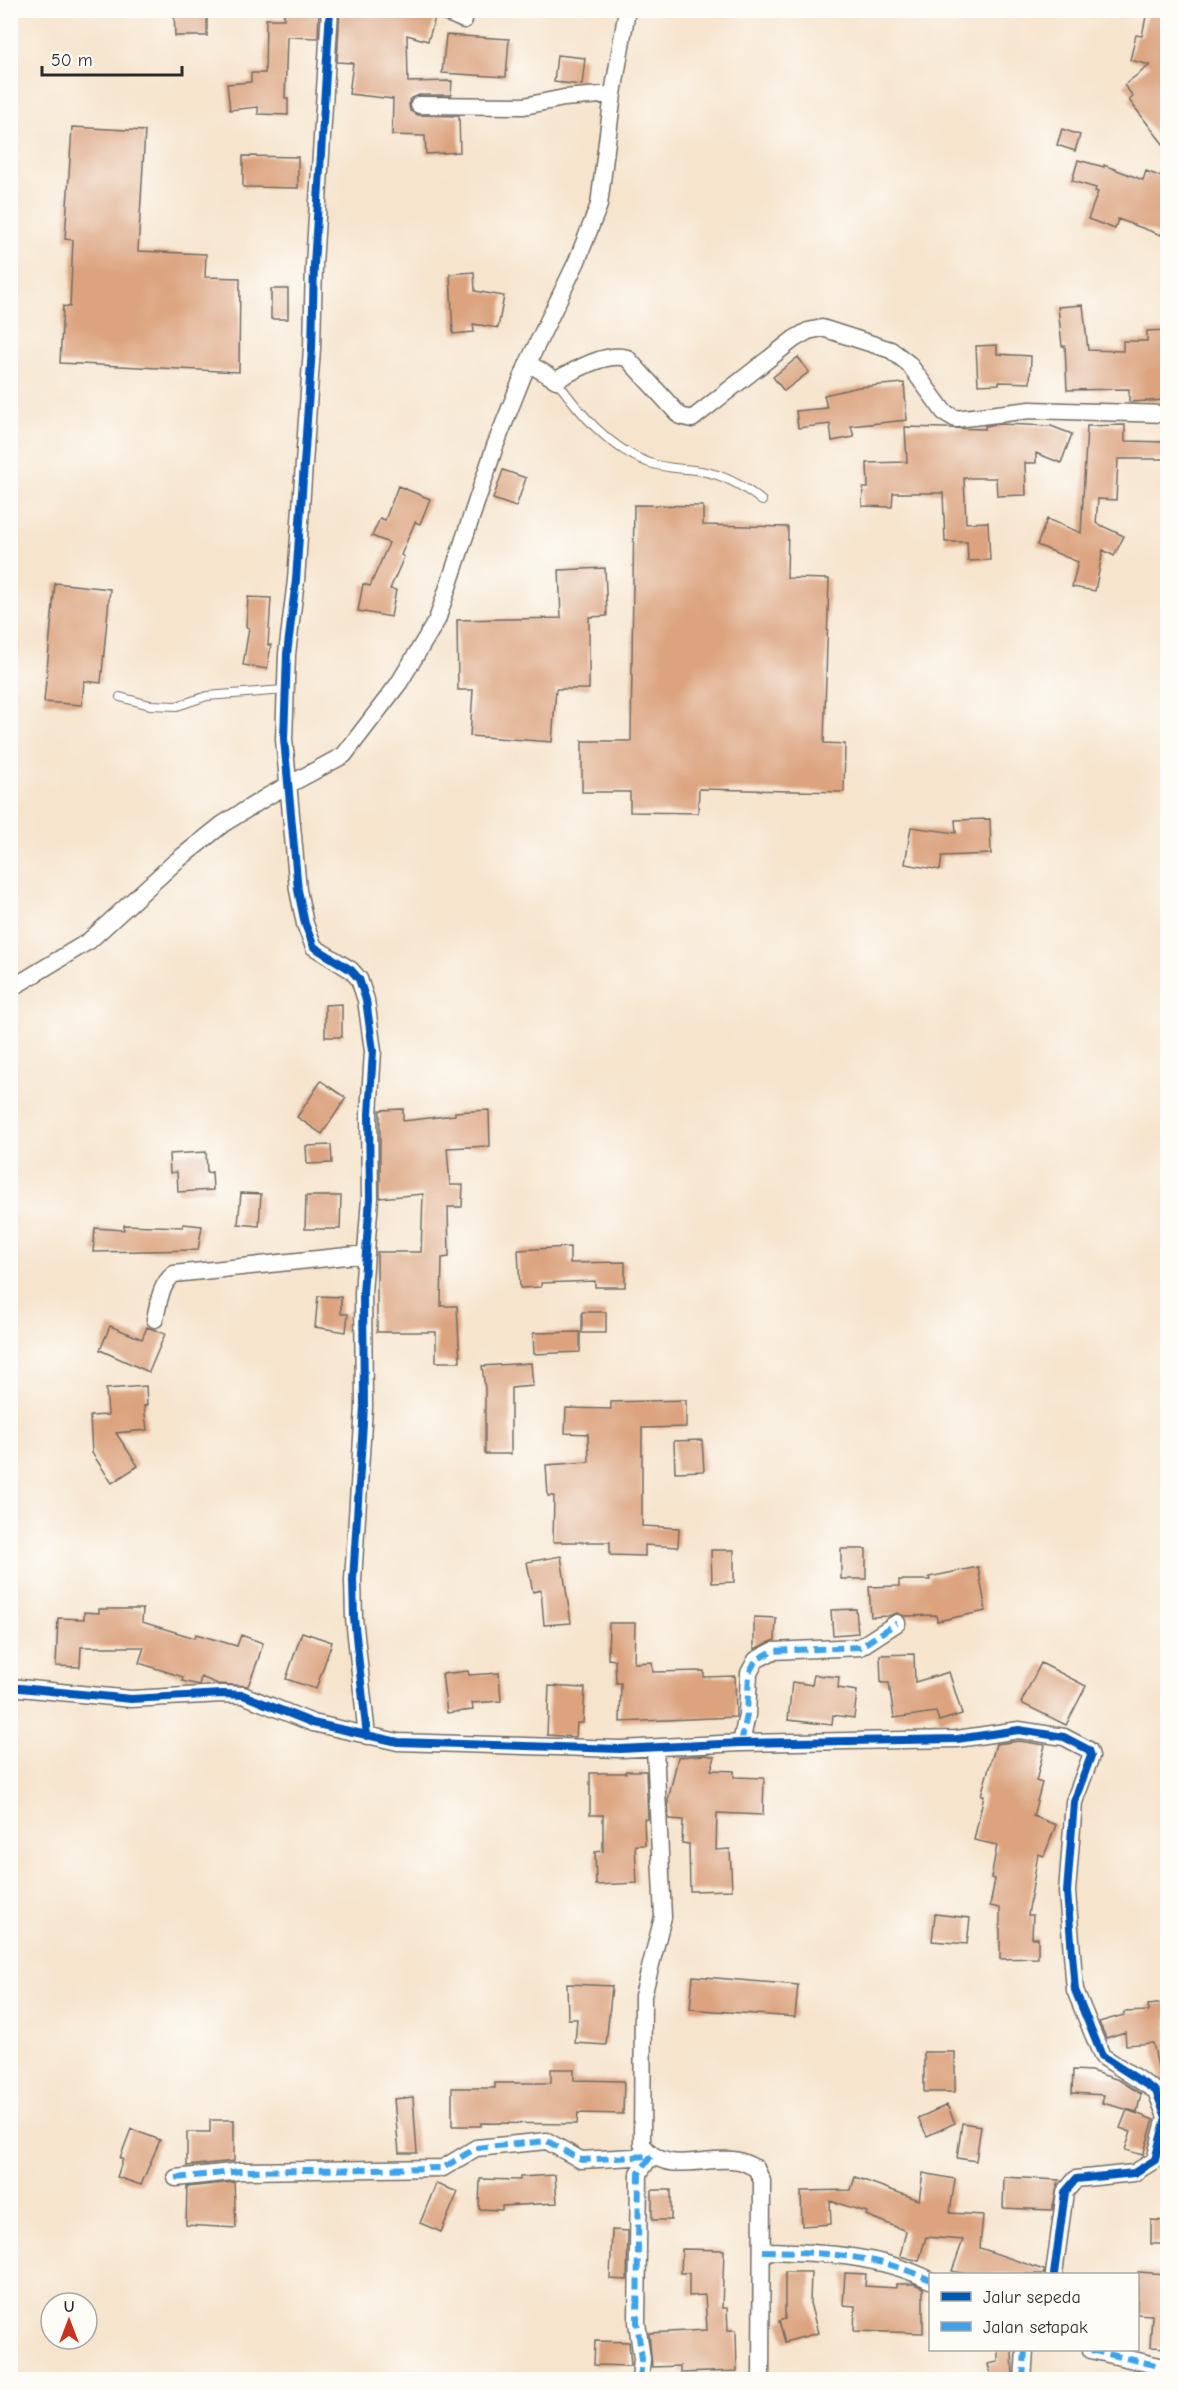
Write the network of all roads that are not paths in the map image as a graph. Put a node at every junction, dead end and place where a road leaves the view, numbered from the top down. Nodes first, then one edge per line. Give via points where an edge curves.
1 (330, 10) edge
2 (441, 10) edge
3 (627, 10) edge
4 (464, 20) dead end
5 (613, 94) junction
6 (419, 105) dead end
7 (528, 363) junction
8 (556, 380) junction
9 (1167, 414) edge
10 (762, 501) dead end
11 (284, 690) junction
12 (120, 697) dead end
13 (287, 785) junction
14 (10, 989) edge
15 (366, 1254) junction
16 (155, 1319) dead end
17 (897, 1623) dead end
18 (10, 1687) edge
19 (367, 1736) junction
20 (741, 1743) junction
21 (655, 1748) junction
22 (651, 2156) junction
23 (176, 2178) dead end
24 (763, 2251) junction
25 (1054, 2273) edge
26 (929, 2280) edge
27 (1025, 2351) edge
28 (1099, 2351) edge
29 (1167, 2368) edge
30 (640, 2379) edge
31 (761, 2379) edge
32 (1023, 2379) edge

1 - 11 street via 311,360
2 - 4 street
3 - 5 street
5 - 6 street via 524,106
5 - 7 street via 599,205
7 - 8 street
7 - 13 street via 495,446 437,620 399,683 355,743 335,760
8 - 9 street via 608,358 627,358 680,416 692,419 794,339 822,328 897,353 944,412 956,419 1030,410
8 - 10 lane via 577,409 624,451 648,462 725,478 747,488
11 - 12 lane via 207,696 177,706 150,705
11 - 13 street
13 - 14 street via 223,824 89,941
13 - 15 street via 298,891 309,936 321,953 359,979 368,1008 373,1051
15 - 16 street via 174,1274 164,1286
15 - 19 street via 364,1407 353,1580
17 - 20 street via 860,1647 773,1651 756,1660 749,1673
18 - 19 street via 131,1699 243,1695 313,1723
19 - 21 street via 398,1742
20 - 21 street
20 - 25 street via 957,1739 1019,1730 1064,1737 1089,1750 1091,1756 1074,1802 1066,1892 1075,1990 1102,2055 1156,2091 1166,2117 1155,2160 1134,2173 1076,2179 1065,2192
21 - 22 street via 663,1917 643,1996 642,2144
22 - 23 street via 581,2160 547,2141 476,2148 443,2168 241,2171
22 - 24 street via 666,2162 739,2161 756,2168 762,2181
22 - 30 street via 639,2173
24 - 26 street via 849,2258 909,2271
24 - 31 street
27 - 32 street
28 - 29 street

